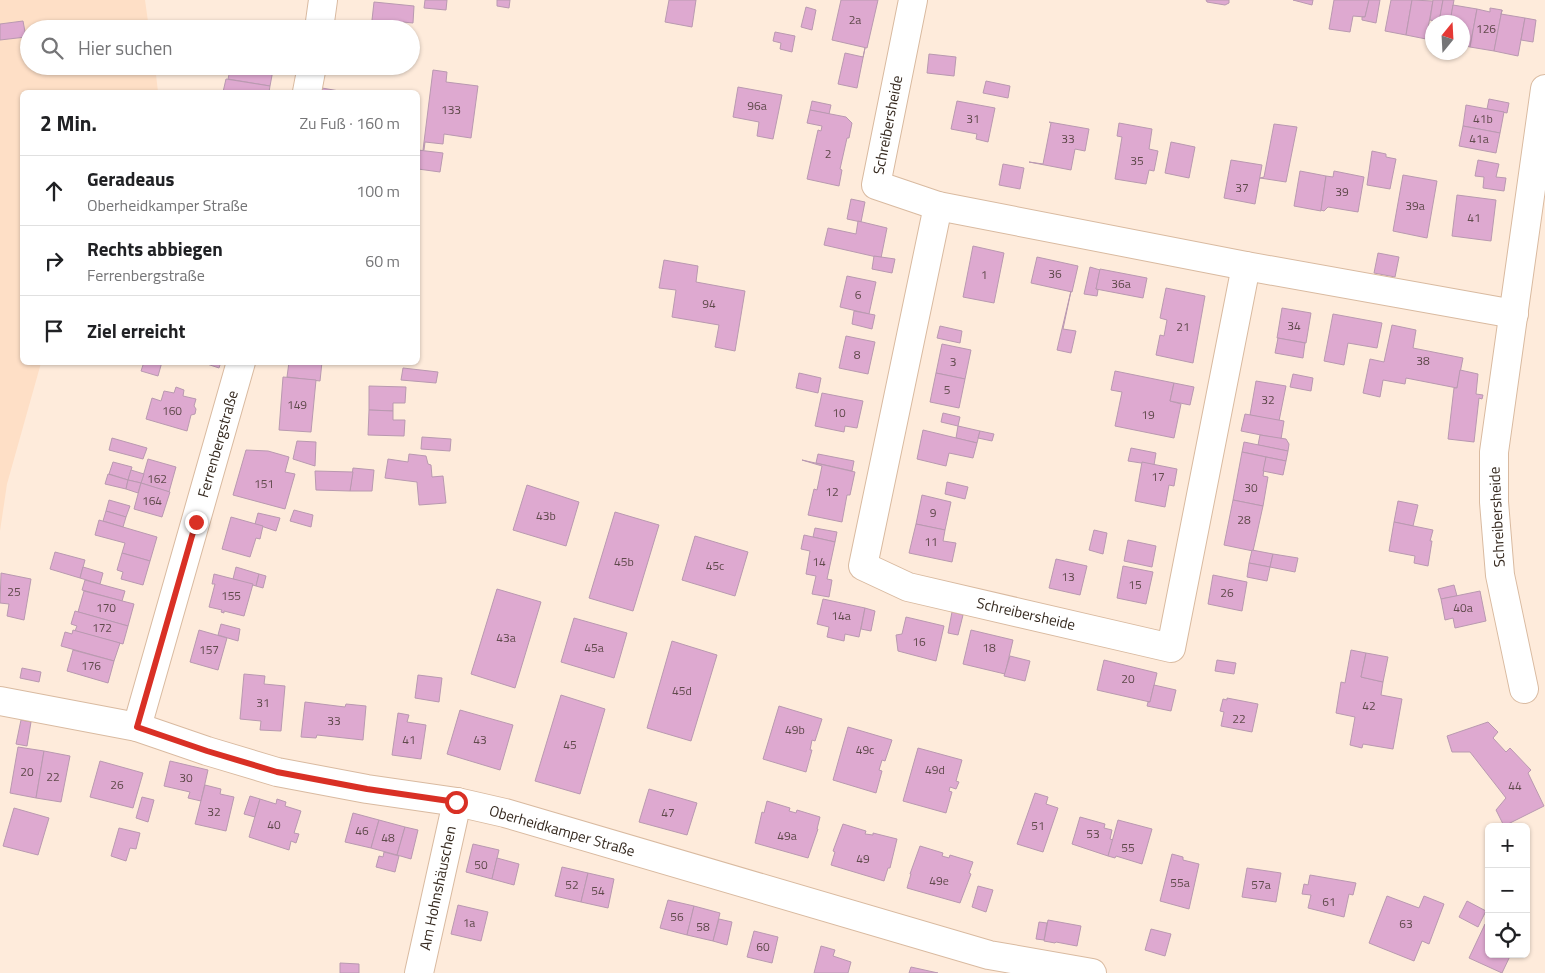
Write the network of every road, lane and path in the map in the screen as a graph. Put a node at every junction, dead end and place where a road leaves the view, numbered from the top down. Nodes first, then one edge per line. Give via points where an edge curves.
1 (323, 0) edge
2 (912, 0) edge
3 (320, 20) edge
4 (310, 75) edge
5 (1545, 89) edge
6 (307, 90) edge
7 (938, 206) junction
8 (1246, 266) junction
9 (1514, 314) junction
10 (240, 365) edge
11 (1524, 689) dead end
12 (0, 701) edge
13 (137, 727) junction
14 (456, 802) junction
15 (419, 973) edge
16 (1092, 973) edge

1 - 3 street
2 - 7 street, Schreibersheide via 876,185
4 - 6 street
5 - 9 street, Schreibersheide
7 - 8 street, Schreibersheide
7 - 8 street, Schreibersheide via 863,566 908,587 1172,648
8 - 9 street, Schreibersheide
9 - 11 street, Schreibersheide via 1494,452 1494,502 1500,575
10 - 13 street, Ferrenbergstraße
12 - 13 street, Oberheidkamper Straße
13 - 14 street, Oberheidkamper Straße via 277,772
14 - 15 street, Am Hohnshäuschen
14 - 16 street, Oberheidkamper Straße via 554,826 989,955

